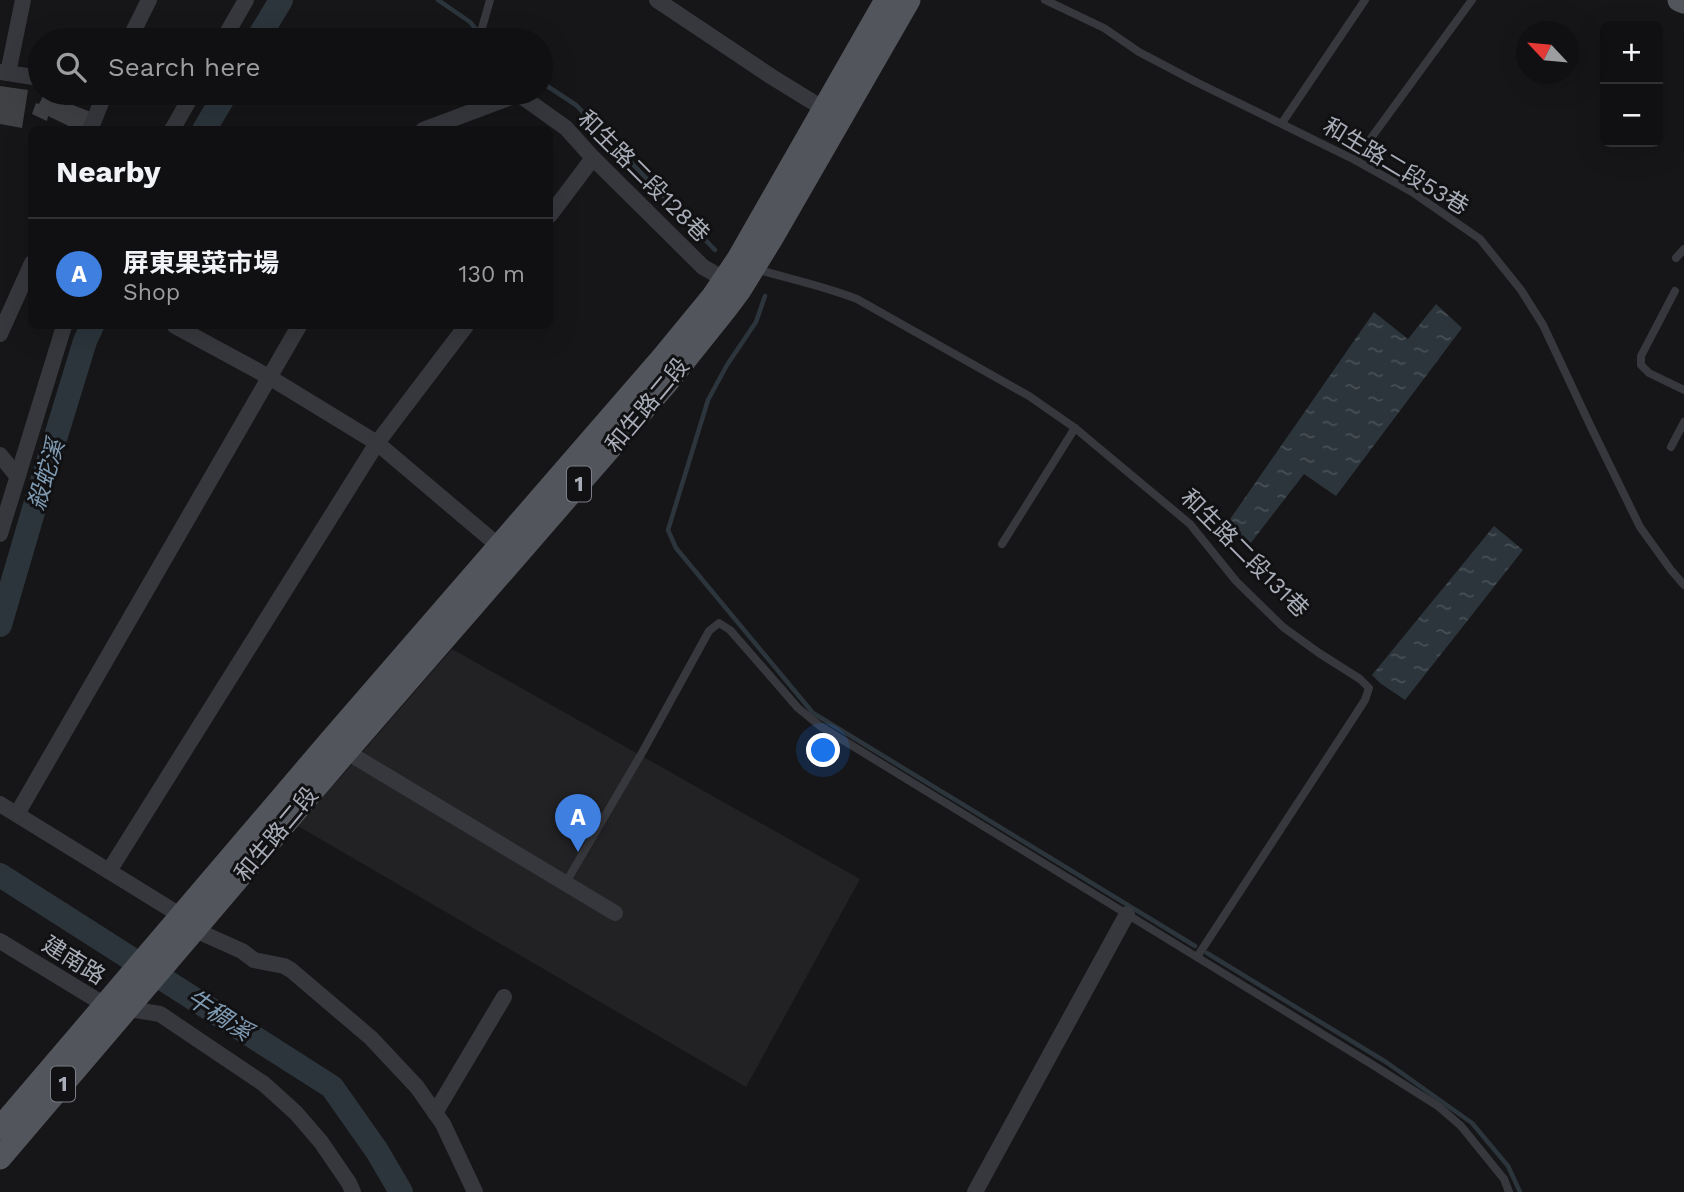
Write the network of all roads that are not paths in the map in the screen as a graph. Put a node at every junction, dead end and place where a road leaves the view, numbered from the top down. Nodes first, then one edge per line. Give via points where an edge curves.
1 (23, 0) edge
2 (149, 0) edge
3 (246, 0) edge
4 (490, 0) edge
5 (657, 0) edge
6 (886, 0) edge
7 (909, 0) edge
8 (1045, 0) edge
9 (1365, 0) edge
10 (1472, 0) edge
11 (1679, 0) edge
12 (1684, 2) edge
13 (136, 28) edge
14 (230, 28) edge
15 (482, 28) edge
16 (4, 72) edge
17 (28, 76) edge
18 (100, 105) edge
19 (186, 105) edge
20 (487, 105) edge
21 (534, 105) edge
22 (824, 108) junction
23 (1282, 123) junction
24 (92, 126) edge
25 (174, 126) edge
26 (433, 126) edge
27 (593, 158) junction
28 (1355, 160) junction
29 (553, 211) edge
30 (1684, 249) edge
31 (1676, 258) dead end
32 (28, 272) edge
33 (739, 274) junction
34 (1675, 291) dead end
35 (63, 329) edge
36 (181, 329) edge
37 (297, 329) edge
38 (464, 329) edge
39 (0, 334) edge
40 (269, 377) junction
41 (1684, 390) edge
42 (1684, 422) edge
43 (1074, 428) junction
44 (377, 443) junction
45 (1671, 447) dead end
46 (0, 455) edge
47 (17, 476) junction
48 (0, 534) edge
49 (1002, 544) dead end
50 (507, 553) junction
51 (1684, 585) edge
52 (338, 746) junction
53 (0, 804) edge
54 (17, 814) junction
55 (109, 871) junction
56 (565, 884) junction
57 (615, 914) dead end
58 (1127, 914) junction
59 (183, 923) junction
60 (0, 941) edge
61 (1197, 957) junction
62 (505, 997) dead end
63 (112, 1006) junction
64 (435, 1113) junction
65 (0, 1128) edge
66 (0, 1158) edge
67 (353, 1192) edge
68 (475, 1192) edge
69 (975, 1192) edge
70 (1509, 1192) edge

1 - 16 street
2 - 13 street
3 - 14 street
4 - 15 lane
5 - 22 street
6 - 22 main road, 和生路二段 / 1
7 - 33 main road, 和生路二段 / 1
8 - 23 lane, 和生路二段53巷
9 - 23 lane
10 - 28 lane
11 - 12 main road
16 - 17 street
18 - 24 street
19 - 25 street
20 - 26 street
21 - 27 street, 和生路二段128巷 via 566,128
22 - 33 main road, 和生路二段 / 1
23 - 28 lane, 和生路二段53巷
27 - 29 street
27 - 33 street, 和生路二段128巷 via 703,267
28 - 51 lane, 和生路二段53巷 via 1480,239 1521,290 1543,326 1640,527
30 - 31 lane
32 - 39 street
33 - 43 lane, 和生路二段131巷 via 789,279 857,299 1029,396
33 - 50 main road, 和生路二段 / 1 via 665,385
34 - 41 lane via 1641,356 1641,365
35 - 47 street
36 - 40 street
37 - 40 street
38 - 44 street
40 - 44 street
40 - 54 street
42 - 45 lane
43 - 49 lane
43 - 61 lane, 和生路二段131巷 via 1190,524 1236,581 1283,627 1369,688
44 - 50 street
44 - 55 street
46 - 47 street
47 - 48 street
50 - 52 main road, 和生路二段 / 1
52 - 56 street
52 - 59 main road, 和生路二段 / 1
53 - 54 street
54 - 55 street
55 - 59 street
56 - 57 street
56 - 58 lane via 709,631 719,623 820,726
58 - 61 lane
58 - 69 street
59 - 63 main road, 1
59 - 64 street via 254,960 291,970 371,1038
60 - 63 street, 建南路
61 - 70 lane via 1438,1106 1467,1133
62 - 64 street
63 - 65 main road, 1
63 - 66 main road, 1
63 - 67 street via 160,1014 264,1084 321,1142
64 - 68 street

